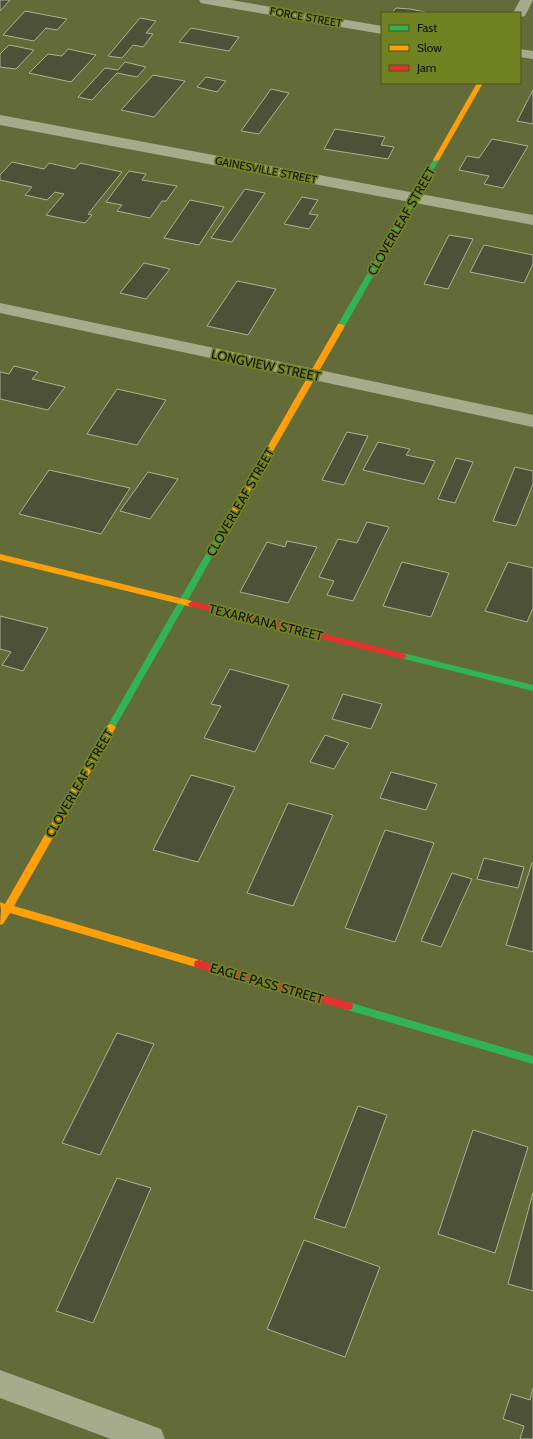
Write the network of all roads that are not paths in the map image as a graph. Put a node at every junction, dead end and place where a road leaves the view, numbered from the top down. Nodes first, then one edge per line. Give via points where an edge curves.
1 (206, 0) edge
2 (527, 0) edge
3 (521, 12) edge
4 (381, 30) edge
5 (521, 53) edge
6 (533, 55) edge
7 (479, 84) edge
8 (0, 120) edge
9 (414, 198) junction
10 (533, 220) edge
11 (0, 308) edge
12 (313, 374) junction
13 (533, 421) edge
14 (0, 557) edge
15 (183, 602) junction
16 (533, 688) edge
17 (4, 907) edge
18 (0, 921) edge
19 (533, 1060) edge
20 (0, 1384) edge
21 (150, 1439) edge

1 - 4 street, FORCE STREET
2 - 3 street
5 - 6 street
7 - 9 street, CLOVERLEAF STREET
8 - 9 street, GAINESVILLE STREET
9 - 10 street, GAINESVILLE STREET
9 - 12 street, CLOVERLEAF STREET
11 - 12 street, LONGVIEW STREET
12 - 13 street, LONGVIEW STREET
12 - 15 street, CLOVERLEAF STREET
14 - 15 street, TEXARKANA STREET
15 - 16 street, TEXARKANA STREET
15 - 17 street, CLOVERLEAF STREET
17 - 18 street, CLOVERLEAF STREET
17 - 19 street, EAGLE PASS STREET
20 - 21 street

